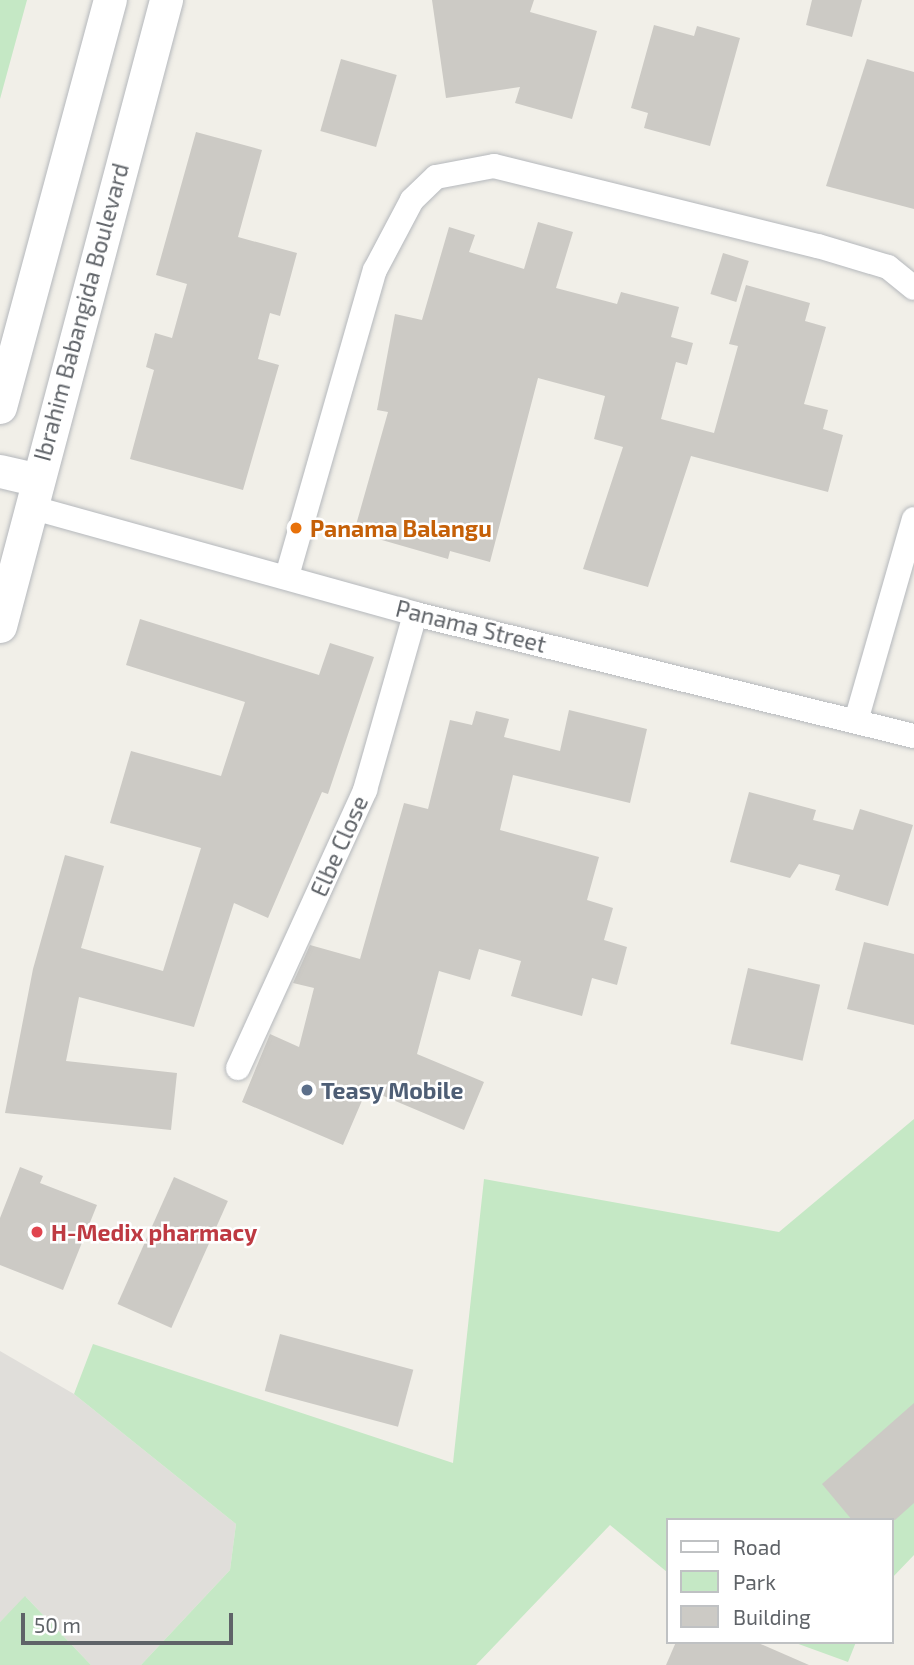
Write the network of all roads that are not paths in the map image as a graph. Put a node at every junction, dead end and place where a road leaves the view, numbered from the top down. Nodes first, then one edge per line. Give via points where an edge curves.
1 (110, 0) edge
2 (166, 0) edge
3 (914, 288) edge
4 (5, 377) edge
5 (0, 407) edge
6 (0, 471) edge
7 (22, 510) edge
8 (914, 519) edge
9 (287, 576) junction
10 (415, 614) junction
11 (0, 626) edge
12 (856, 720) junction
13 (914, 736) edge
14 (238, 1068) dead end

1 - 4 street
2 - 7 street, Ibrahim Babangida Boulevard
3 - 9 street via 888,267 818,246 494,166 436,177 412,200 375,270
4 - 5 street
6 - 7 street
7 - 9 street, Panama Street
7 - 11 street, Ibrahim Babangida Boulevard
8 - 12 street
9 - 10 street, Panama Street
10 - 12 street, Panama Street
10 - 14 street, Elbe Close via 365,790
12 - 13 street, Panama Street

